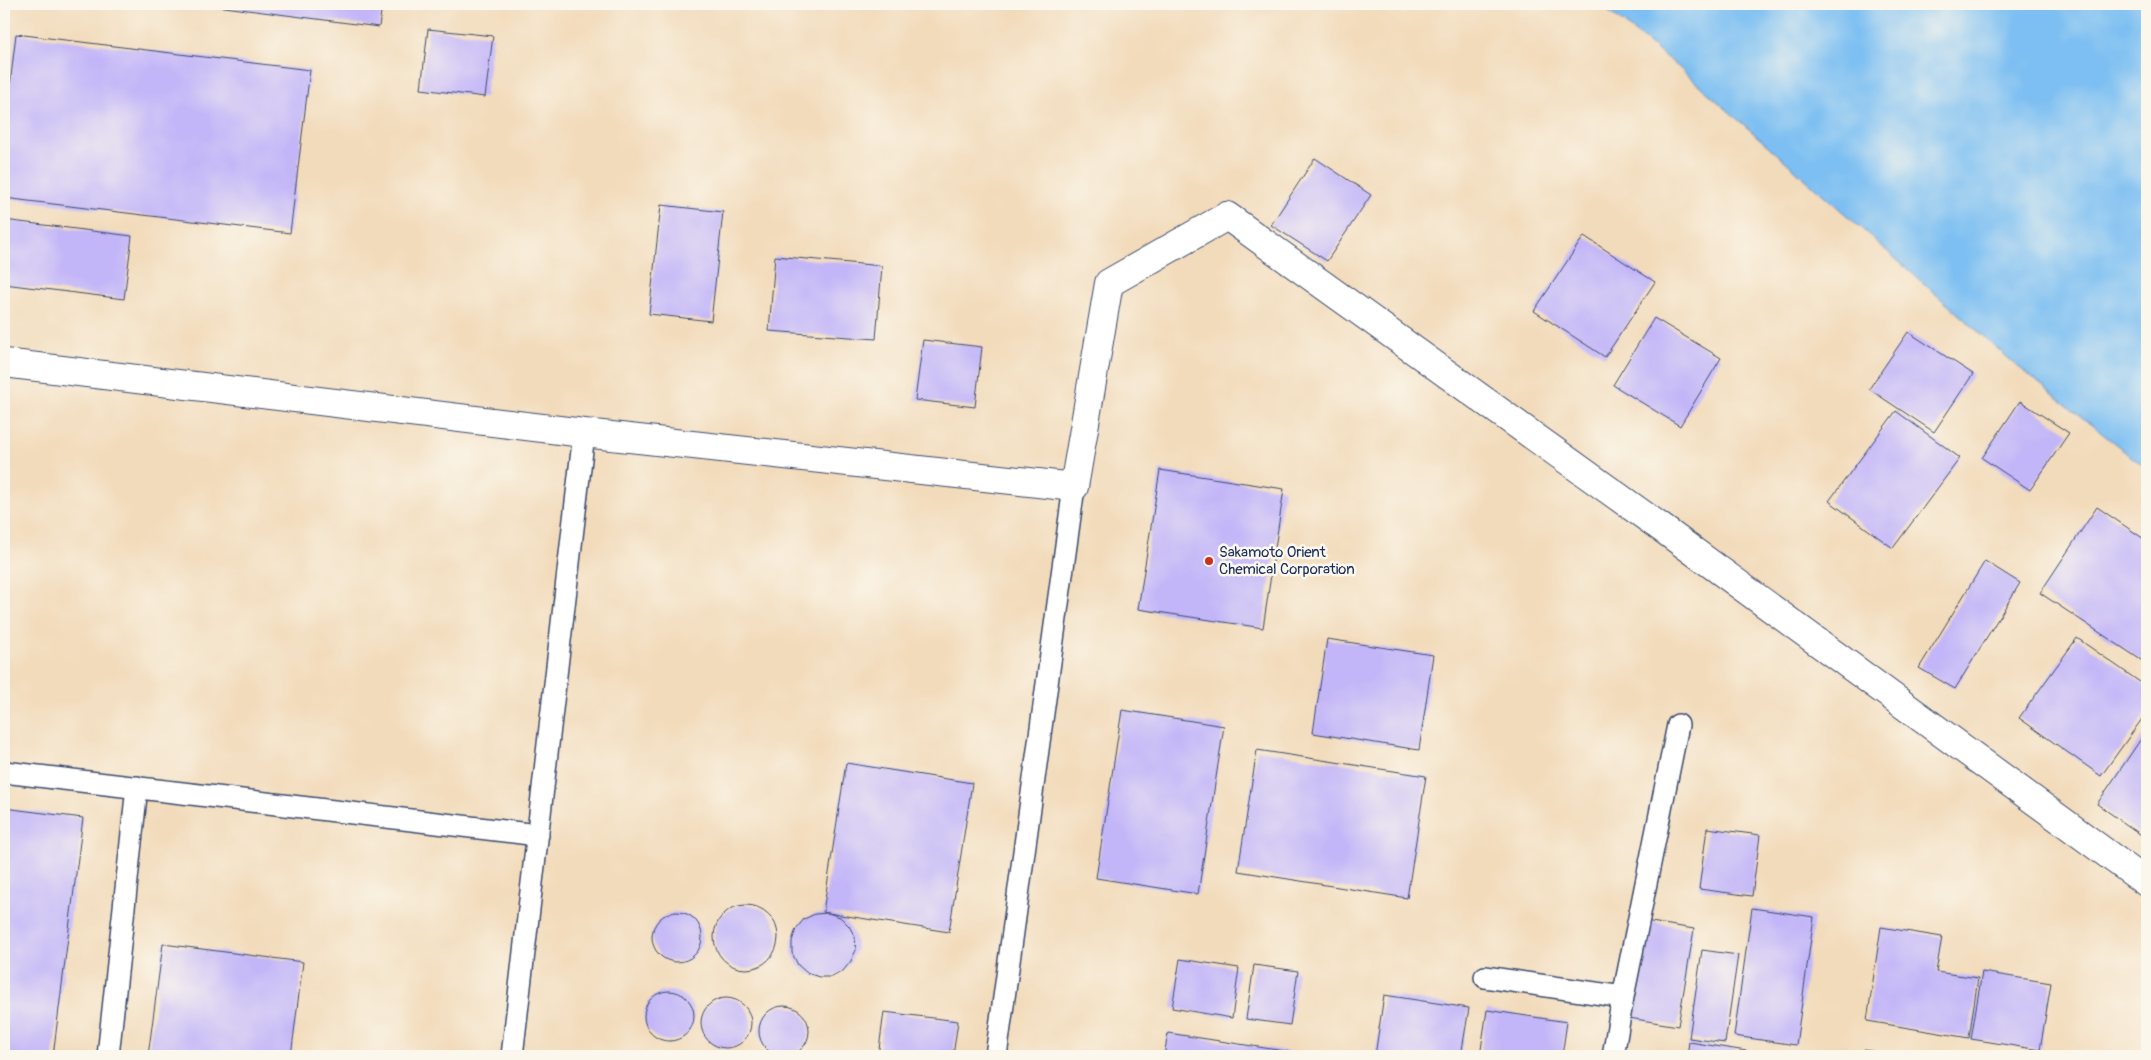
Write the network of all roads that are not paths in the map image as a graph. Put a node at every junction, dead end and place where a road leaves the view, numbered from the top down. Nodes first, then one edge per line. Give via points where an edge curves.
1 (4, 364) edge
2 (584, 433) junction
3 (1074, 487) junction
4 (1678, 725) dead end
5 (4, 772) edge
6 (138, 787) junction
7 (538, 835) junction
8 (2147, 883) edge
9 (1485, 977) dead end
10 (1622, 997) junction
11 (108, 1056) edge
12 (512, 1056) edge
13 (996, 1056) edge
14 (1613, 1056) edge

1 - 2 street
2 - 3 street
2 - 7 lane
3 - 8 street via 1109,283 1227,216 1663,529
3 - 13 lane
4 - 10 lane
5 - 6 lane
6 - 7 lane
6 - 11 lane
7 - 12 lane
9 - 10 lane
10 - 14 lane

